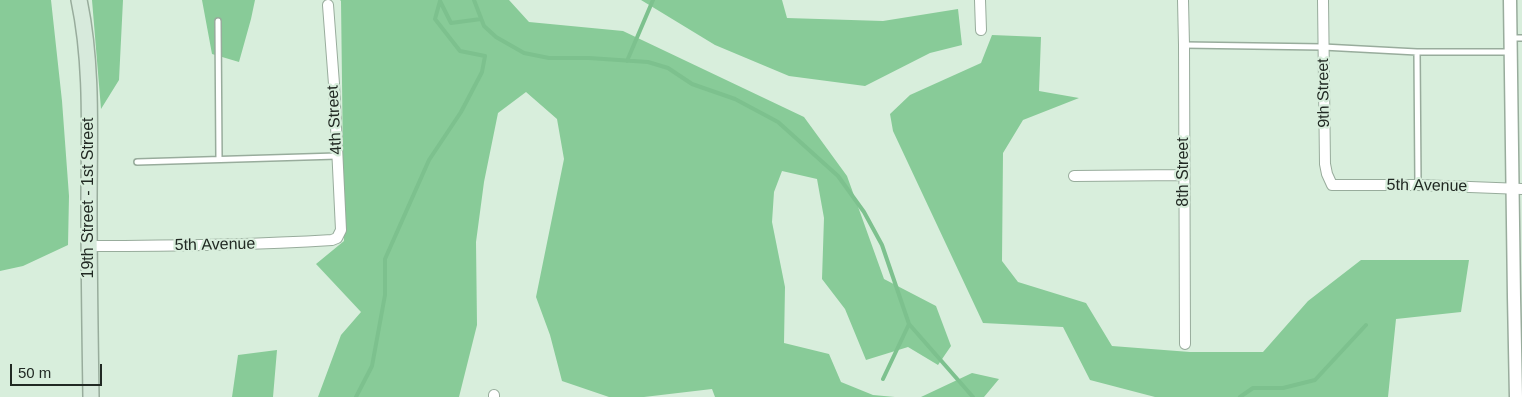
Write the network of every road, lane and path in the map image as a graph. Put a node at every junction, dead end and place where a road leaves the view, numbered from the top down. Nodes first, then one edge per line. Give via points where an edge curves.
1 (79, 0) edge
2 (980, 0) edge
3 (1183, 0) edge
4 (1323, 0) edge
5 (1510, 0) edge
6 (328, 5) dead end
7 (218, 21) dead end
8 (981, 30) dead end
9 (1516, 38) edge
10 (1184, 45) junction
11 (1323, 47) junction
12 (1417, 52) junction
13 (1511, 52) junction
14 (337, 156) junction
15 (219, 159) junction
16 (137, 162) dead end
17 (1184, 175) junction
18 (1074, 176) dead end
19 (1332, 185) joint
20 (1418, 185) junction
21 (1517, 189) edge
22 (339, 235) joint
23 (89, 246) junction
24 (1184, 344) dead end
25 (91, 397) edge
26 (1516, 397) edge

1 - 23 main road, 19th Street - 1st Street via 88,86
2 - 8 street
3 - 10 street, 8th Street
4 - 11 street, 9th Street
5 - 9 street
6 - 14 street, 4th Street
7 - 15 lane
9 - 13 street
10 - 11 lane
10 - 17 street, 8th Street
11 - 12 lane
11 - 19 street, 9th Street via 1325,164
12 - 13 lane
12 - 20 lane
13 - 21 street
14 - 15 lane
14 - 22 street, 4th Street
15 - 16 lane
17 - 18 street
17 - 24 street, 8th Street
19 - 20 street, 5th Avenue
20 - 21 street, 5th Avenue
21 - 26 street
22 - 23 street, 5th Avenue via 332,240 297,242
23 - 25 main road, 19th Street - 1st Street

